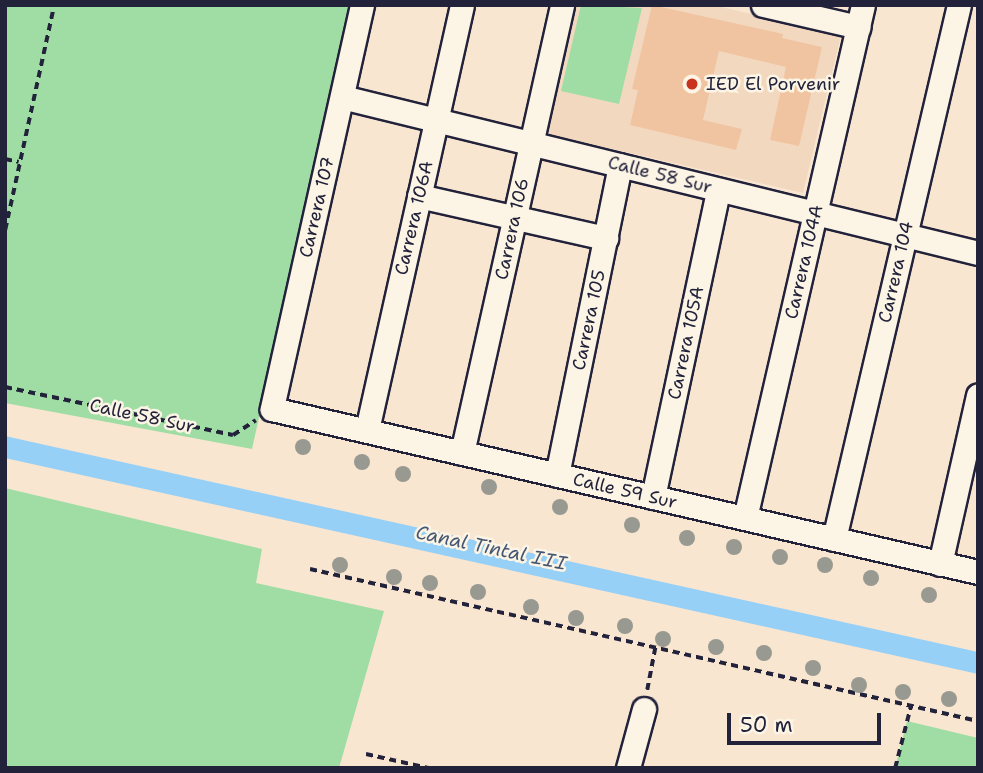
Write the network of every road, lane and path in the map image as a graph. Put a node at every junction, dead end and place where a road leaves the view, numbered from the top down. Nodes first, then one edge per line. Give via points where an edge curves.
1 (54, 5) edge
2 (362, 5) edge
3 (461, 5) edge
4 (562, 5) edge
5 (763, 5) edge
6 (958, 5) edge
7 (860, 16) edge
8 (342, 97) junction
9 (436, 120) junction
10 (531, 144) junction
11 (5, 159) edge
12 (19, 162) junction
13 (621, 166) junction
14 (719, 190) junction
15 (419, 197) junction
16 (815, 213) junction
17 (515, 218) junction
18 (5, 230) edge
19 (905, 235) junction
20 (606, 238) junction
21 (978, 253) edge
22 (5, 387) edge
23 (978, 395) edge
24 (272, 409) junction
25 (367, 430) junction
26 (462, 453) junction
27 (557, 475) junction
28 (653, 497) junction
29 (745, 518) junction
30 (834, 539) junction
31 (940, 564) junction
32 (310, 569) dead end
33 (978, 572) edge
34 (655, 648) junction
35 (911, 705) junction
36 (644, 709) joint
37 (978, 721) edge
38 (366, 754) dead end
39 (428, 768) edge
40 (628, 768) edge
41 (895, 768) edge

1 - 12 path
2 - 8 street, Carrera 107
3 - 9 street, Carrera 106A
4 - 10 street, Carrera 106
5 - 7 street
6 - 19 street, Carrera 104
7 - 16 street, Carrera 104A
8 - 9 street, Calle 58 Sur
8 - 24 street, Carrera 107
9 - 10 street, Calle 58 Sur
9 - 15 street, Carrera 106A
10 - 13 street, Calle 58 Sur
10 - 17 street, Carrera 106
11 - 12 path
12 - 18 path
13 - 14 street, Calle 58 Sur
13 - 20 street, Carrera 105
14 - 16 street, Calle 58 Sur
14 - 28 street, Carrera 105A
15 - 17 street
15 - 25 street, Carrera 106A
16 - 19 street, Calle 58 Sur
16 - 29 street, Carrera 104A
17 - 20 street
17 - 26 street, Carrera 106
19 - 21 street, Calle 58 Sur
19 - 30 street, Carrera 104
20 - 27 street, Carrera 105
22 - 24 path, Calle 58 Sur via 233,435
23 - 31 street
24 - 25 street, Calle 59 Sur
25 - 26 street, Calle 59 Sur
26 - 27 street, Calle 59 Sur
27 - 28 street, Calle 59 Sur
28 - 29 street, Calle 59 Sur
29 - 30 street, Calle 59 Sur
30 - 31 street, Calle 59 Sur
31 - 33 street, Calle 59 Sur
32 - 34 path
34 - 35 path
34 - 36 path
35 - 37 path
35 - 41 path
36 - 40 street
38 - 39 path

